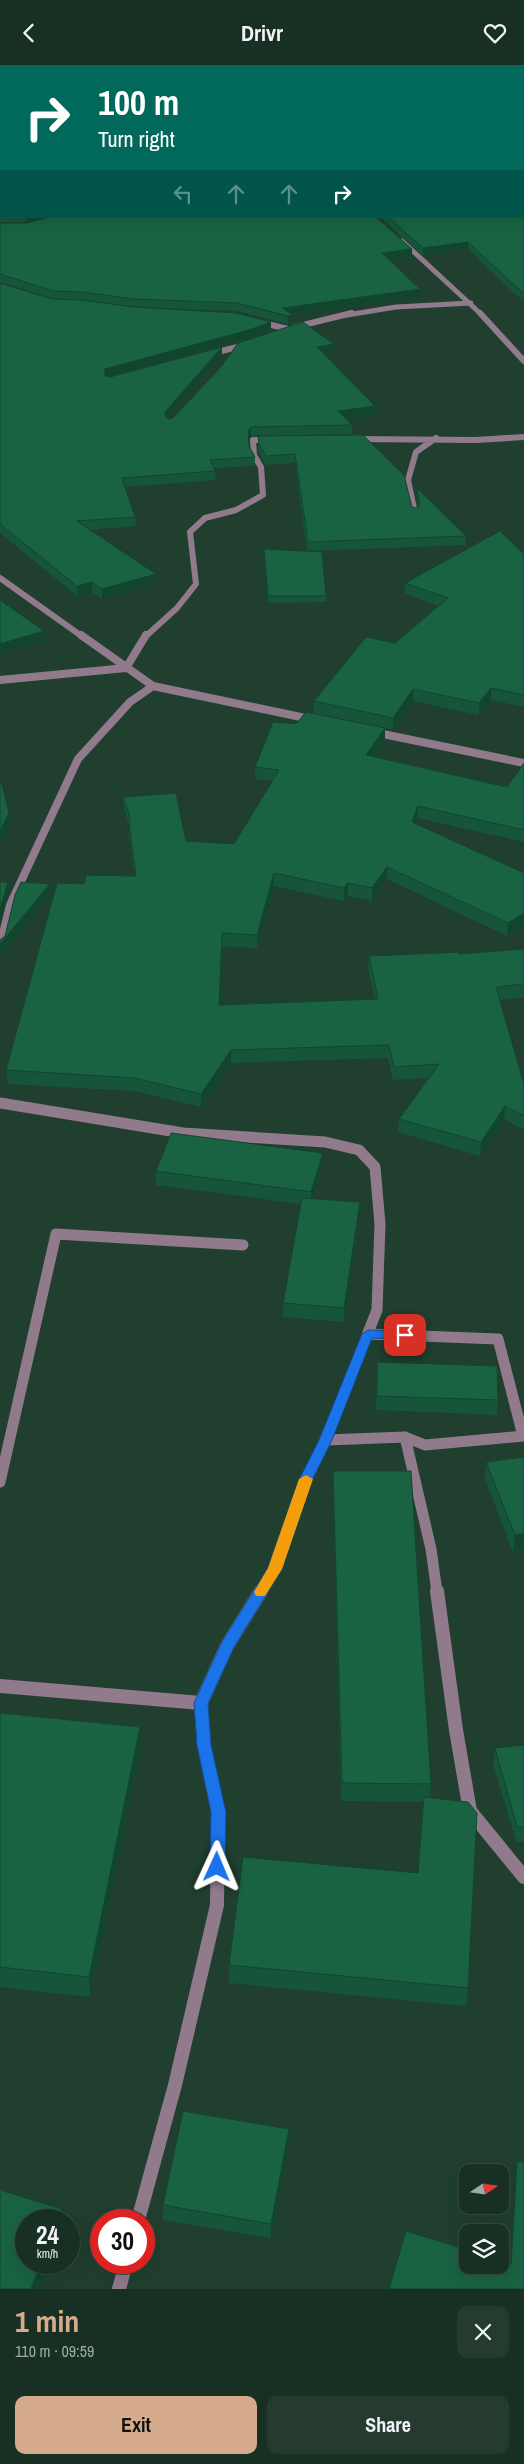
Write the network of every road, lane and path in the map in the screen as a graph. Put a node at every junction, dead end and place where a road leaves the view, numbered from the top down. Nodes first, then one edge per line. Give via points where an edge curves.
1 (395, 235) edge
2 (471, 303) junction
3 (255, 321) edge
4 (288, 329) junction
5 (273, 335) edge
6 (251, 343) edge
7 (235, 347) junction
8 (198, 357) edge
9 (226, 361) edge
10 (524, 361) edge
11 (524, 437) edge
12 (436, 438) junction
13 (340, 439) edge
14 (282, 440) edge
15 (415, 513) edge
16 (0, 578) edge
17 (126, 668) junction
18 (0, 680) edge
19 (153, 686) junction
20 (329, 722) edge
21 (368, 731) edge
22 (524, 763) edge
23 (0, 946) edge
24 (0, 1103) edge
25 (243, 1245) dead end
26 (368, 1334) junction
27 (524, 1436) edge
28 (405, 1437) junction
29 (326, 1440) junction
30 (0, 1482) edge
31 (0, 1685) edge
32 (201, 1703) junction
33 (524, 1877) edge
34 (141, 2209) edge
35 (123, 2274) edge
36 (118, 2289) edge

1 - 2 street
2 - 4 street via 353,313
2 - 10 street
3 - 4 street
4 - 5 street
6 - 7 street
7 - 8 street
7 - 9 street
11 - 12 street
12 - 13 street
12 - 15 street via 416,452 408,480
14 - 17 street via 253,440 254,455 261,467 263,495 236,511 205,519 190,532 196,584 177,608 142,639
16 - 17 street
17 - 18 street
17 - 19 street
19 - 20 street
19 - 23 street via 130,702 78,759 10,905
21 - 22 street
24 - 26 street via 183,1133 325,1142 359,1150 375,1167 380,1224 377,1310
25 - 30 street via 56,1234
26 - 27 street via 498,1339
26 - 29 street
27 - 28 street via 425,1445
28 - 29 street
28 - 33 street via 431,1549 470,1811
29 - 32 street via 306,1480 275,1569 227,1645
31 - 32 street
32 - 34 street via 204,1745 218,1812 217,1905 175,2085
35 - 36 street

